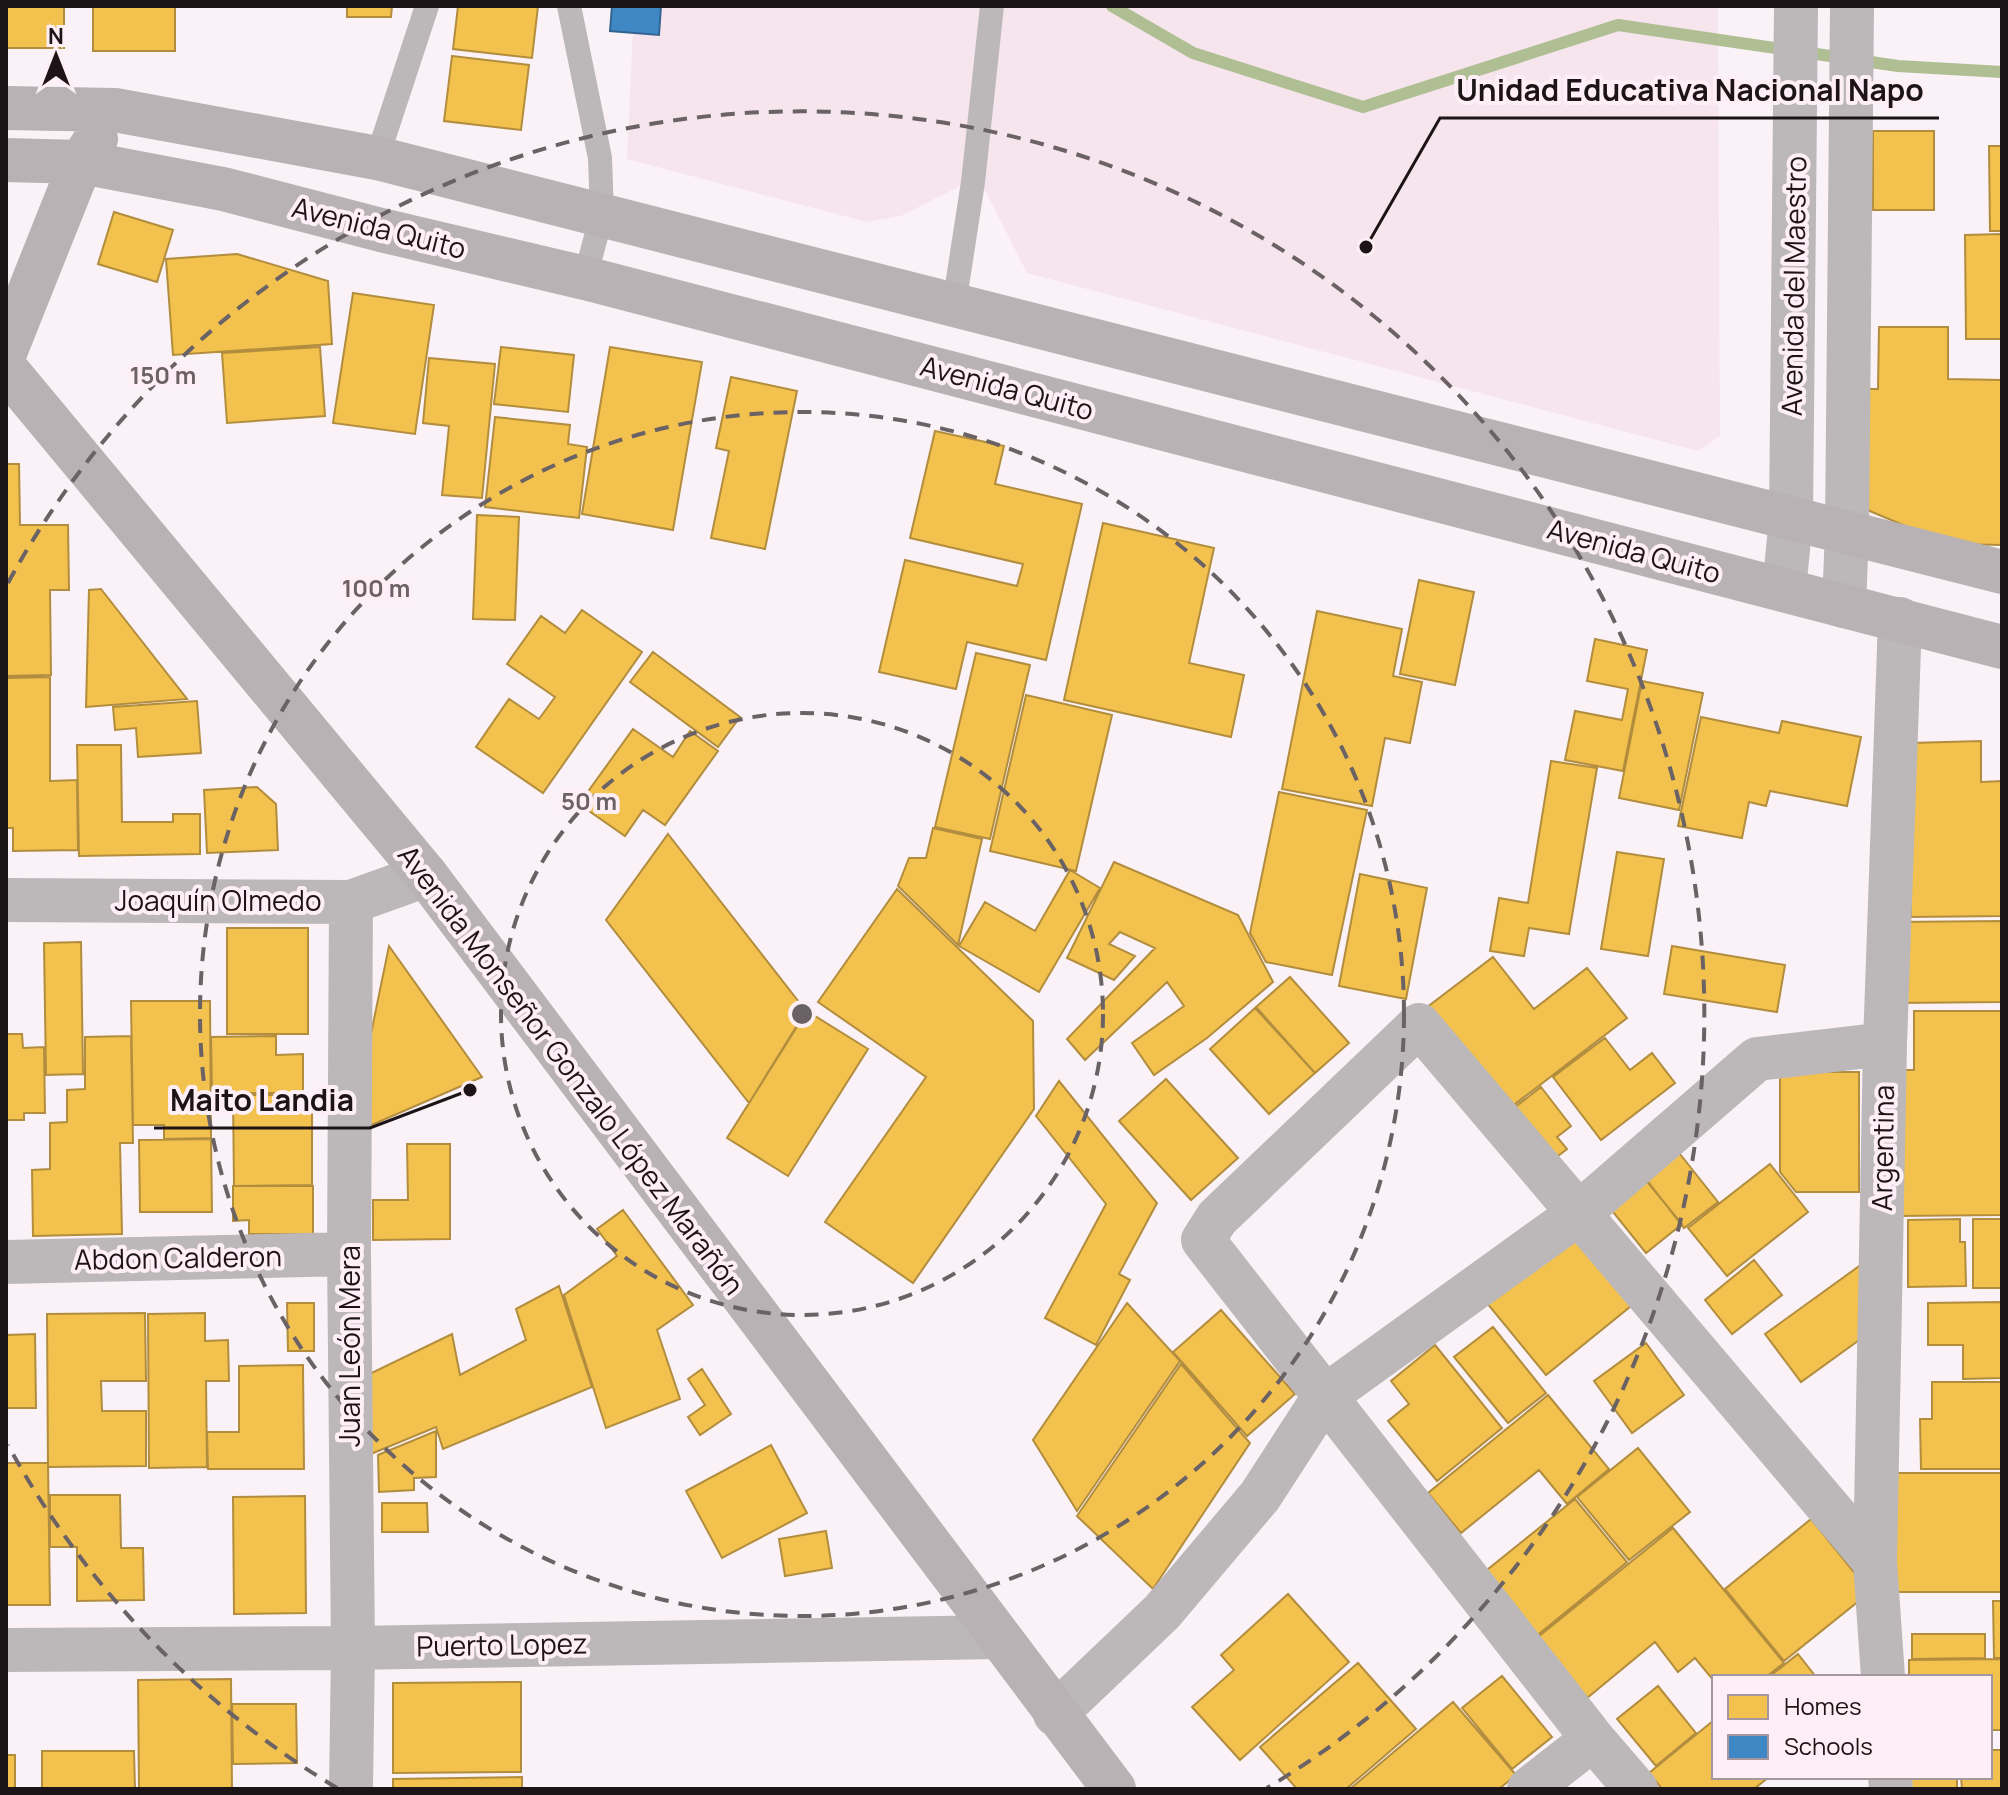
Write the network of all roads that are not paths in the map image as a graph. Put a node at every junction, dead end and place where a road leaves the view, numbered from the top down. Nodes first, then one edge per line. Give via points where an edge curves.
1 (427, 6) edge
2 (569, 6) edge
3 (1796, 9) edge
4 (992, 14) edge
5 (1852, 14) edge
6 (6, 108) edge
7 (115, 110) junction
8 (377, 158) junction
9 (6, 160) edge
10 (81, 162) junction
11 (602, 214) junction
12 (585, 278) junction
13 (954, 305) junction
14 (6, 350) edge
15 (6, 369) edge
16 (1791, 518) junction
17 (1847, 531) junction
18 (2002, 572) edge
19 (1784, 590) junction
20 (1844, 606) junction
21 (1900, 619) junction
22 (2002, 647) edge
23 (426, 875) junction
24 (6, 900) edge
25 (351, 902) junction
26 (1885, 1044) junction
27 (1578, 1214) junction
28 (349, 1254) junction
29 (6, 1262) edge
30 (1324, 1397) junction
31 (1875, 1562) junction
32 (998, 1637) junction
33 (353, 1648) junction
34 (6, 1650) edge
35 (1883, 1675) edge
36 (1055, 1714) junction
37 (1593, 1739) junction
38 (351, 1789) edge
39 (1114, 1789) edge
40 (1529, 1789) edge
41 (1636, 1789) edge

1 - 8 lane
2 - 11 lane via 600,158
3 - 16 street, Avenida del Maestro
4 - 13 lane
5 - 17 street
6 - 7 highway
7 - 8 highway
7 - 10 highway
8 - 11 highway
9 - 10 highway, Avenida Quito
10 - 12 highway, Avenida Quito via 223,189
10 - 14 highway
11 - 12 lane
11 - 13 highway
12 - 19 highway, Avenida Quito
13 - 16 highway
15 - 23 highway, Avenida Monseñor Gonzalo López Marañón
16 - 17 highway
16 - 19 street, Avenida del Maestro
17 - 18 highway
17 - 20 street
19 - 20 highway, Avenida Quito
20 - 21 highway, Avenida Quito
21 - 22 highway, Avenida Quito
21 - 26 street, Argentina
23 - 25 street, Joaquín Olmedo
23 - 32 highway, Avenida Monseñor Gonzalo López Marañón
24 - 25 street, Joaquín Olmedo
25 - 28 street, Juan León Mera
26 - 27 street via 1757,1059
26 - 31 street, Argentina
27 - 30 street
27 - 30 street via 1419,1025 1217,1218 1203,1240
27 - 31 street
28 - 29 street, Abdon Calderon
28 - 33 street, Juan León Mera
30 - 36 street via 1260,1496 1172,1600
30 - 37 street
31 - 35 street, Argentina
32 - 33 street, Puerto Lopez
32 - 36 highway, Avenida Monseñor Gonzalo López Marañón
33 - 34 street, Puerto Lopez
33 - 38 street, Juan León Mera
36 - 39 highway, Avenida Monseñor Gonzalo López Marañón
37 - 40 street
37 - 41 street

